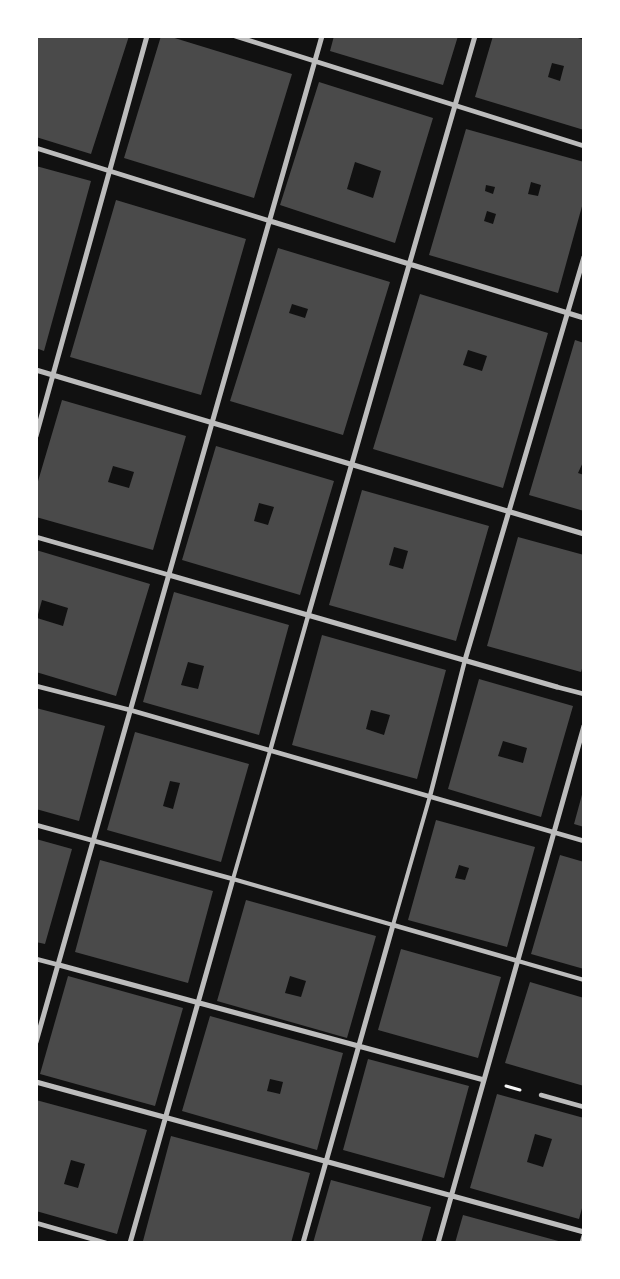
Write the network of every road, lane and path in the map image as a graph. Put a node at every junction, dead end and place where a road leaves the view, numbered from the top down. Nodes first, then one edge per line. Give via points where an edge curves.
1 (147, 36) edge
2 (235, 36) edge
3 (322, 36) edge
4 (475, 36) edge
5 (315, 61) junction
6 (454, 105) junction
7 (584, 146) edge
8 (36, 148) edge
9 (110, 171) junction
10 (270, 220) junction
11 (584, 257) edge
12 (409, 264) junction
13 (567, 313) junction
14 (584, 318) edge
15 (36, 370) edge
16 (53, 375) junction
17 (212, 423) junction
18 (36, 436) edge
19 (351, 465) junction
20 (508, 513) junction
21 (584, 534) edge
22 (36, 537) edge
23 (169, 575) junction
24 (308, 616) junction
25 (465, 660) junction
26 (36, 686) edge
27 (557, 687) joint
28 (584, 694) edge
29 (130, 710) junction
30 (584, 726) edge
31 (270, 750) junction
32 (430, 796) junction
33 (36, 825) edge
34 (554, 832) junction
35 (584, 840) edge
36 (94, 841) junction
37 (233, 879) junction
38 (393, 925) junction
39 (36, 959) edge
40 (518, 961) junction
41 (59, 965) junction
42 (584, 980) edge
43 (198, 1002) junction
44 (36, 1042) edge
45 (358, 1046) junction
46 (484, 1080) junction
47 (36, 1082) edge
48 (541, 1095) joint
49 (584, 1107) edge
50 (165, 1118) junction
51 (325, 1161) junction
52 (451, 1196) junction
53 (36, 1223) edge
54 (584, 1234) edge
55 (106, 1243) edge
56 (130, 1243) edge
57 (303, 1243) edge
58 (438, 1243) edge
59 (582, 1243) edge

1 - 9 street
2 - 5 street
3 - 5 street
4 - 6 street
5 - 6 street
5 - 10 street
6 - 7 street
6 - 12 street
8 - 9 street
9 - 10 street
9 - 16 street
10 - 12 street
10 - 17 street
11 - 13 street
12 - 13 street
12 - 19 street
13 - 14 street
13 - 20 street
15 - 16 street
16 - 17 street
16 - 18 street
17 - 19 street
17 - 23 street
19 - 20 street
19 - 24 street
20 - 21 street
20 - 25 street
22 - 23 street
23 - 24 street
23 - 29 street
24 - 25 street
24 - 31 street
25 - 27 street
25 - 32 street
26 - 29 street
27 - 28 street
29 - 31 street
29 - 36 street
30 - 34 street
31 - 32 street
31 - 37 lane
32 - 34 street
32 - 38 lane
33 - 36 street
34 - 35 street
34 - 40 street
36 - 37 street
36 - 41 street
37 - 38 lane
37 - 43 street
38 - 40 street
38 - 45 street
39 - 41 street
40 - 42 lane
40 - 46 street
41 - 43 street
41 - 44 street
43 - 45 street
43 - 50 street
45 - 46 street
45 - 51 street
46 - 48 path
46 - 52 street
47 - 50 street
48 - 49 street
50 - 51 street
50 - 56 street
51 - 52 street
51 - 57 street
52 - 54 street
52 - 58 street
53 - 55 street
54 - 59 street

